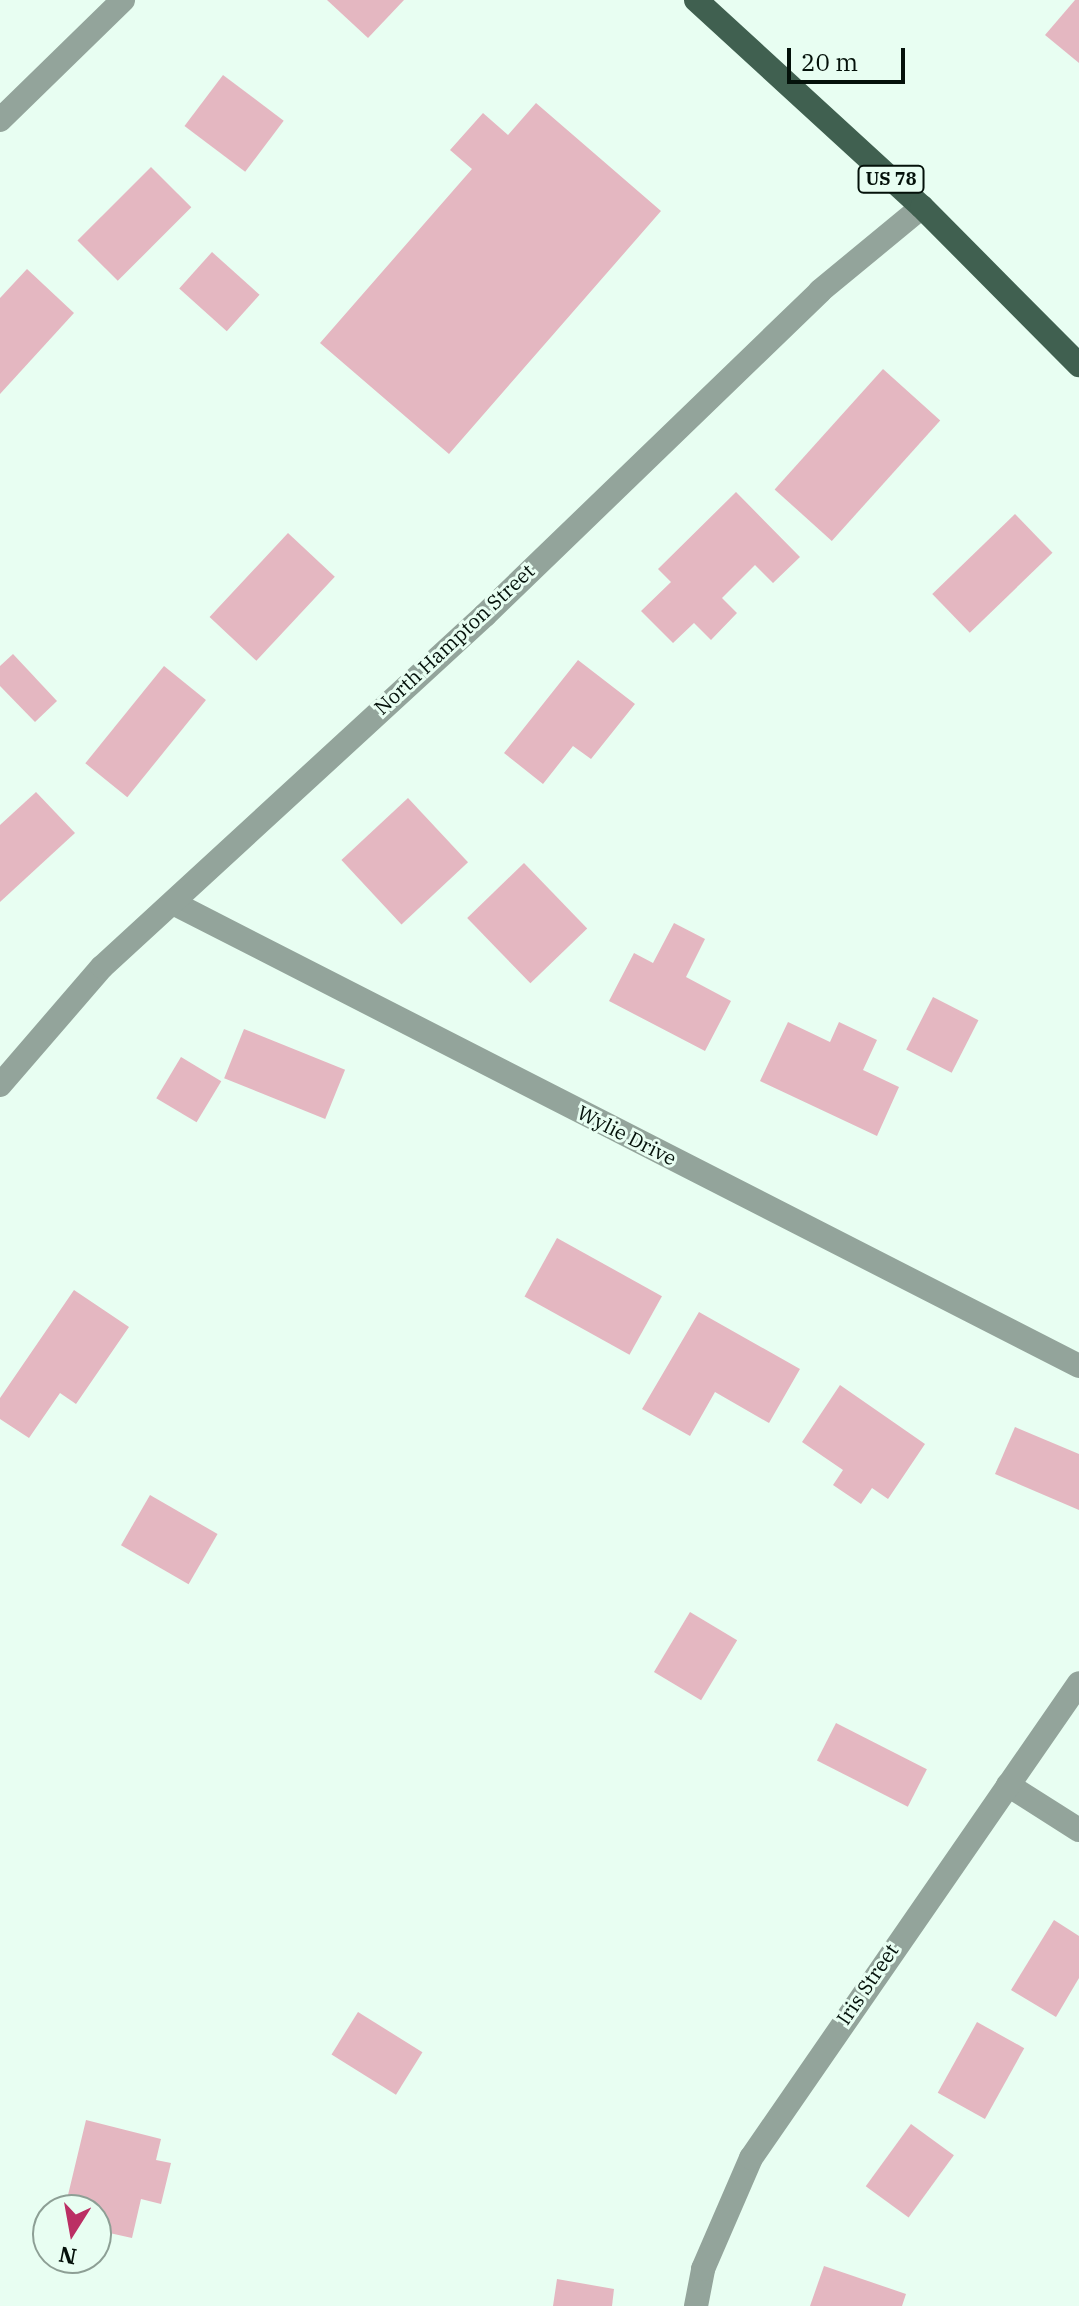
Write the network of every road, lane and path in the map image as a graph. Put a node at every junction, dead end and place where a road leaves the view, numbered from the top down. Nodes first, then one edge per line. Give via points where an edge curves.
1 (123, 0) edge
2 (696, 0) edge
3 (0, 120) edge
4 (922, 207) junction
5 (1079, 365) edge
6 (175, 904) junction
7 (0, 1085) edge
8 (1079, 1366) edge
9 (1079, 1683) edge
10 (1008, 1785) junction
11 (1079, 1830) edge
12 (696, 2306) edge

1 - 3 street
2 - 4 main road, US 78
4 - 5 main road, US 78
4 - 6 street, North Hampton Street via 820,291
6 - 7 street, North Hampton Street via 102,967
6 - 8 street, Wylie Drive
9 - 10 street, Iris Street
10 - 11 street
10 - 12 street, Iris Street via 751,2158 703,2269

